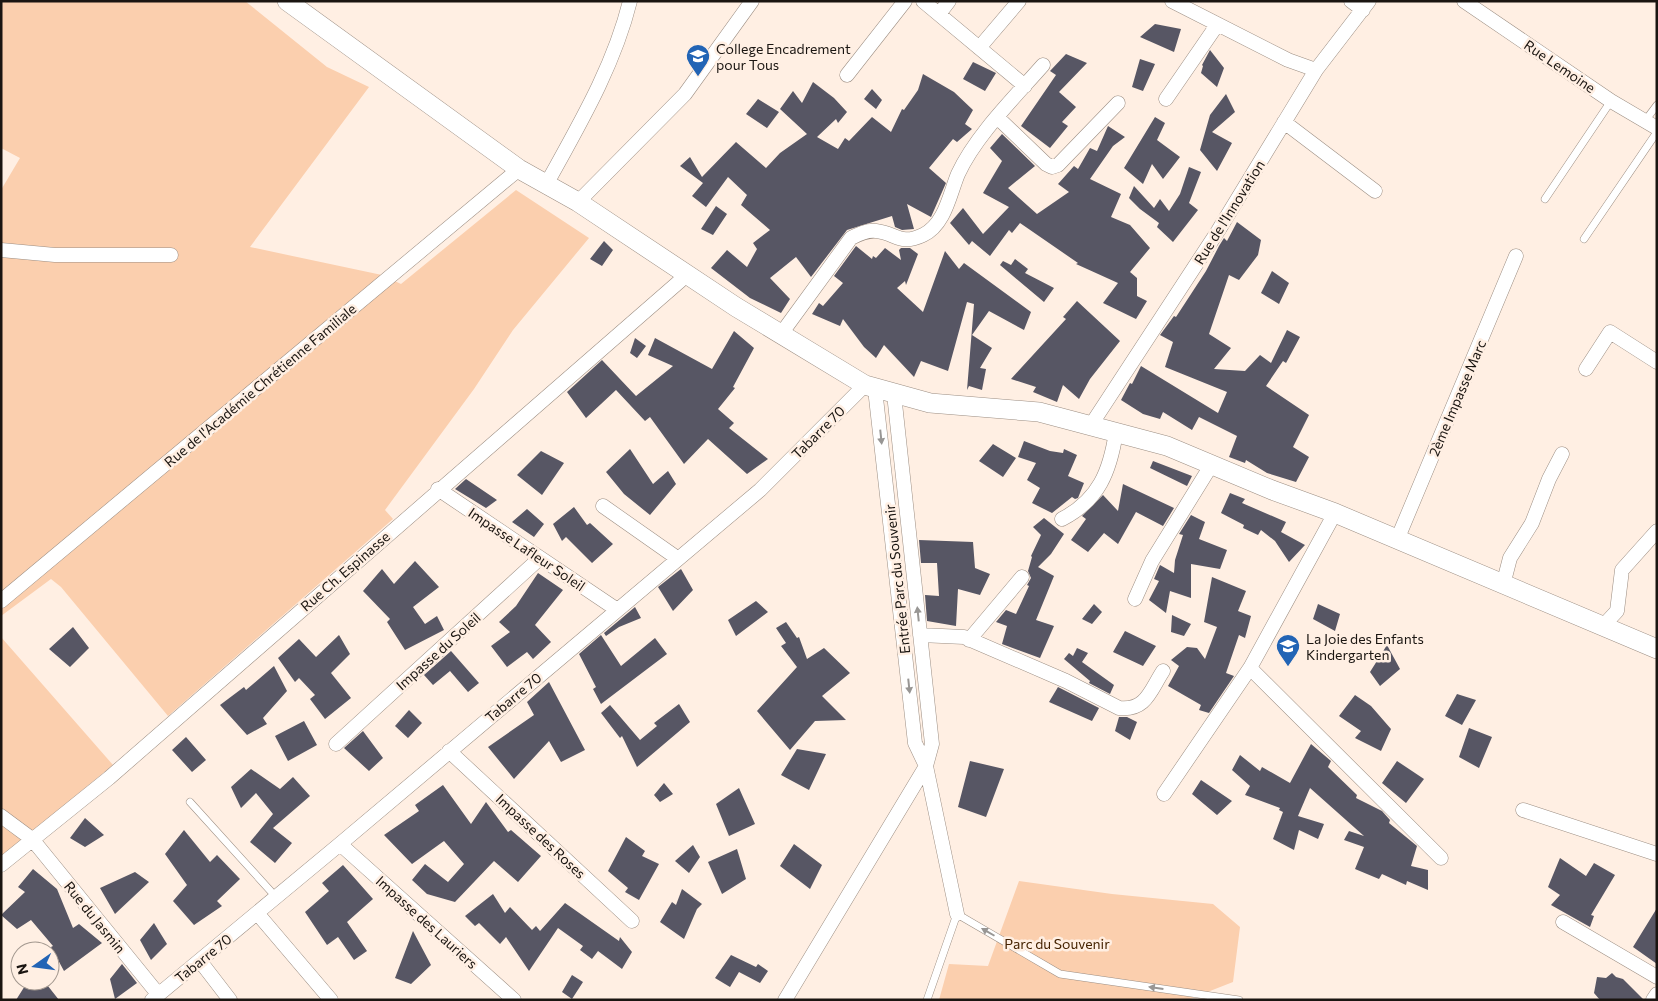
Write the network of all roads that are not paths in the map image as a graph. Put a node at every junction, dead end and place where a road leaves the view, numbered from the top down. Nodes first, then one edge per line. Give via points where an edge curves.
1 (287, 1) edge
2 (630, 1) edge
3 (752, 1) edge
4 (904, 1) edge
5 (923, 1) edge
6 (949, 1) edge
7 (1019, 1) edge
8 (1172, 1) edge
9 (1351, 1) edge
10 (1464, 1) edge
11 (1366, 6) edge
12 (939, 14) junction
13 (1217, 25) junction
14 (979, 48) junction
15 (1042, 65) dead end
16 (1316, 70) junction
17 (847, 75) dead end
18 (1024, 86) junction
19 (1166, 99) dead end
20 (1611, 101) junction
21 (1118, 103) dead end
22 (1657, 105) edge
23 (998, 118) junction
24 (1284, 122) junction
25 (1651, 124) edge
26 (1657, 132) edge
27 (519, 169) junction
28 (547, 183) junction
29 (1375, 191) dead end
30 (1545, 199) dead end
31 (578, 202) junction
32 (1584, 239) dead end
33 (1, 250) edge
34 (170, 255) dead end
35 (1516, 256) dead end
36 (688, 274) junction
37 (782, 334) junction
38 (1657, 362) edge
39 (1586, 369) dead end
40 (870, 387) junction
41 (894, 394) junction
42 (1091, 425) junction
43 (1116, 432) junction
44 (1562, 454) dead end
45 (1212, 464) junction
46 (438, 489) junction
47 (602, 506) dead end
48 (1335, 513) junction
49 (1062, 519) dead end
50 (1657, 531) edge
51 (1397, 540) junction
52 (540, 558) junction
53 (677, 558) junction
54 (1022, 577) dead end
55 (1503, 584) junction
56 (1135, 599) dead end
57 (1, 601) edge
58 (616, 609) junction
59 (1604, 625) junction
60 (920, 635) junction
61 (969, 640) junction
62 (1657, 649) edge
63 (1250, 668) junction
64 (1163, 671) dead end
65 (336, 744) dead end
66 (450, 751) junction
67 (926, 766) junction
68 (1164, 794) dead end
69 (190, 802) dead end
70 (1523, 810) dead end
71 (1, 816) edge
72 (32, 839) junction
73 (340, 844) junction
74 (1657, 854) edge
75 (1441, 858) dead end
76 (1, 865) edge
77 (276, 897) junction
78 (257, 913) junction
79 (957, 914) junction
80 (632, 921) dead end
81 (1563, 922) dead end
82 (200, 961) junction
83 (1657, 977) edge
84 (1657, 994) edge
85 (155, 997) edge
86 (230, 1000) edge
87 (331, 1000) edge
88 (514, 1000) edge
89 (785, 1000) edge
90 (927, 1000) edge
91 (1239, 1000) edge
92 (1653, 1000) edge

1 - 27 main road
2 - 28 street via 624,29 590,104
3 - 31 street via 685,94
4 - 17 street
5 - 12 street
6 - 12 street
7 - 14 street
8 - 13 street
9 - 11 street
10 - 20 street, Rue Lemoine
11 - 16 street, Rue de l'Innovation
12 - 14 street
13 - 16 street
13 - 19 street
14 - 18 street
15 - 18 street
16 - 24 street, Rue de l'Innovation
18 - 23 street
20 - 25 street, Rue Lemoine
20 - 30 lane
21 - 23 street via 1058,165 1052,167
22 - 25 lane
23 - 37 street via 959,173 934,226 910,240 900,240 877,231 851,238
24 - 29 street
24 - 42 street, Rue de l'Innovation via 1218,231
26 - 32 lane
27 - 28 main road
27 - 57 street, Rue de l'Académie Chrétienne Familiale
28 - 31 main road
31 - 36 main road
33 - 34 street via 55,255
35 - 51 street, 2ème Impasse Marc
36 - 37 main road
36 - 46 street, Rue Ch. Espinasse
37 - 40 main road
38 - 39 street via 1610,332
40 - 41 main road
40 - 53 street, Tabarre 70 via 760,490
40 -> 67 street, Entrée Parc du Souvenir via 915,743
41 - 42 main road via 930,403 1039,412
60 -> 41 street, Entrée Parc du Souvenir
42 - 43 main road
43 - 45 main road via 1167,446
43 - 49 street via 1105,476 1088,503
44 - 55 street via 1548,479 1532,523 1510,558
45 - 48 main road
45 - 56 street via 1152,561
46 - 52 street, Impasse Lafleur Soleil
46 - 72 street, Rue Ch. Espinasse via 109,778
47 - 53 street
48 - 51 main road
48 - 63 street
50 - 59 street via 1622,570 1617,611
51 - 55 main road
52 - 58 street, Impasse Lafleur Soleil
52 - 65 street, Impasse du Soleil
53 - 58 street, Tabarre 70
54 - 61 street
55 - 59 main road
58 - 66 street, Tabarre 70
59 - 62 main road
60 - 61 street
60 - 67 street, Entrée Parc du Souvenir via 932,744
61 - 64 street via 1128,710 1142,704
63 - 68 street
63 - 75 street
66 - 73 street, Tabarre 70
66 - 80 street, Impasse des Roses
67 - 79 street, Entrée Parc du Souvenir
67 - 89 street
69 - 77 lane
70 - 74 street
71 - 72 street, Rue du Jasmin
72 - 76 street, Rue Ch. Espinasse
72 - 85 street, Rue du Jasmin
73 - 77 street, Tabarre 70
73 - 88 street, Impasse des Lauriers
77 - 78 street, Tabarre 70
78 - 82 street, Tabarre 70
78 - 87 street
79 - 90 lane
91 -> 79 lane via 1060,974
81 - 83 street
82 - 85 street, Tabarre 70
82 - 86 street
84 - 92 street

